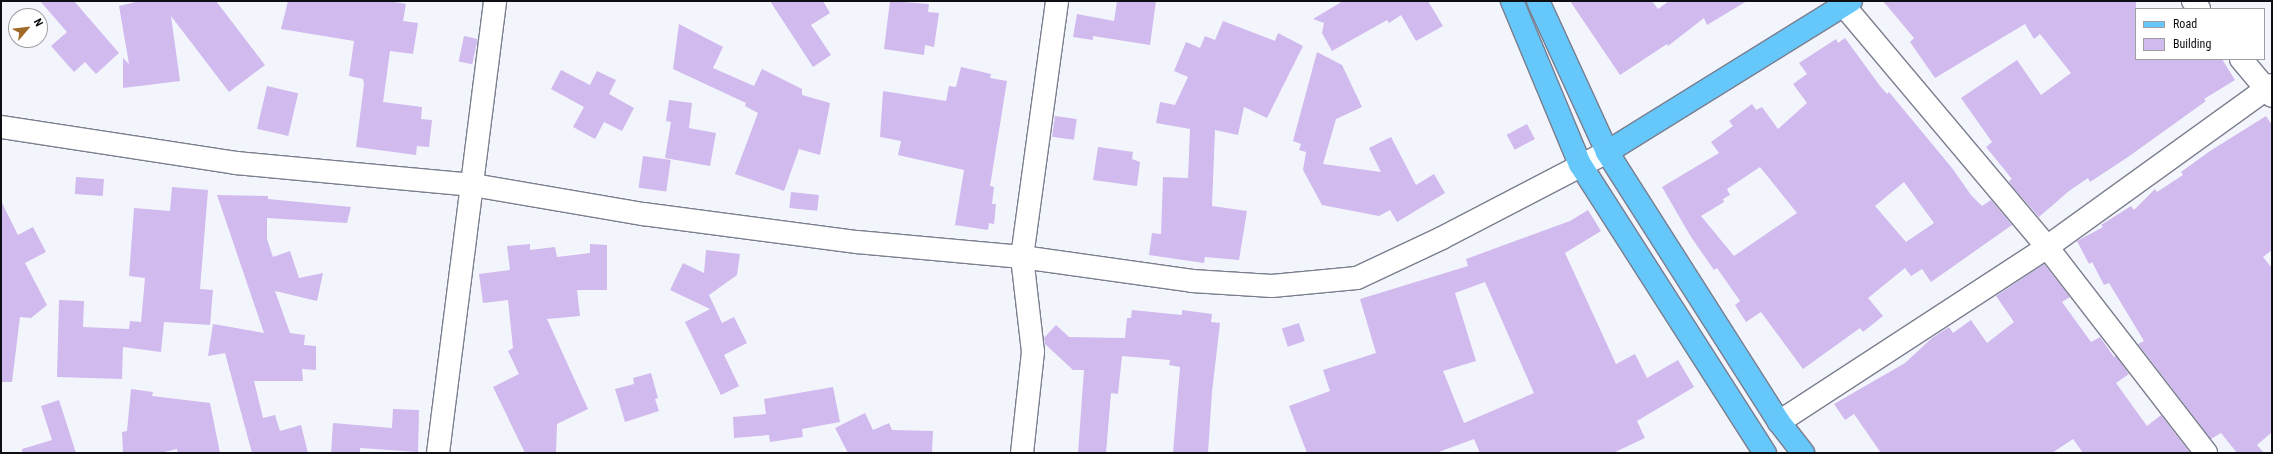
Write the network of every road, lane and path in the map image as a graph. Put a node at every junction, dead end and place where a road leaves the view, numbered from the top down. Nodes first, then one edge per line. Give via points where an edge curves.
1 (495, 1) edge
2 (1057, 1) edge
3 (1512, 1) edge
4 (1538, 1) edge
5 (1845, 3) edge
6 (2242, 60) edge
7 (2270, 90) edge
8 (1, 127) edge
9 (1607, 152) junction
10 (1580, 164) junction
11 (473, 185) junction
12 (2047, 247) junction
13 (1022, 257) junction
14 (1779, 422) junction
15 (438, 453) edge
16 (1022, 453) edge
17 (1765, 453) edge
18 (1803, 453) edge
19 (2206, 453) edge

1 - 11 street
2 - 13 street
3 - 10 main road
4 - 9 main road
5 - 9 main road
5 - 12 street
6 - 7 street
7 - 12 street
8 - 11 street via 236,163
9 - 10 street
9 - 14 main road
10 - 13 street via 1442,238 1357,278 1272,286 1192,281
10 - 17 main road
11 - 13 street via 643,214 857,242
11 - 15 street
12 - 14 street
12 - 19 street
13 - 16 street via 1033,352
14 - 18 main road

